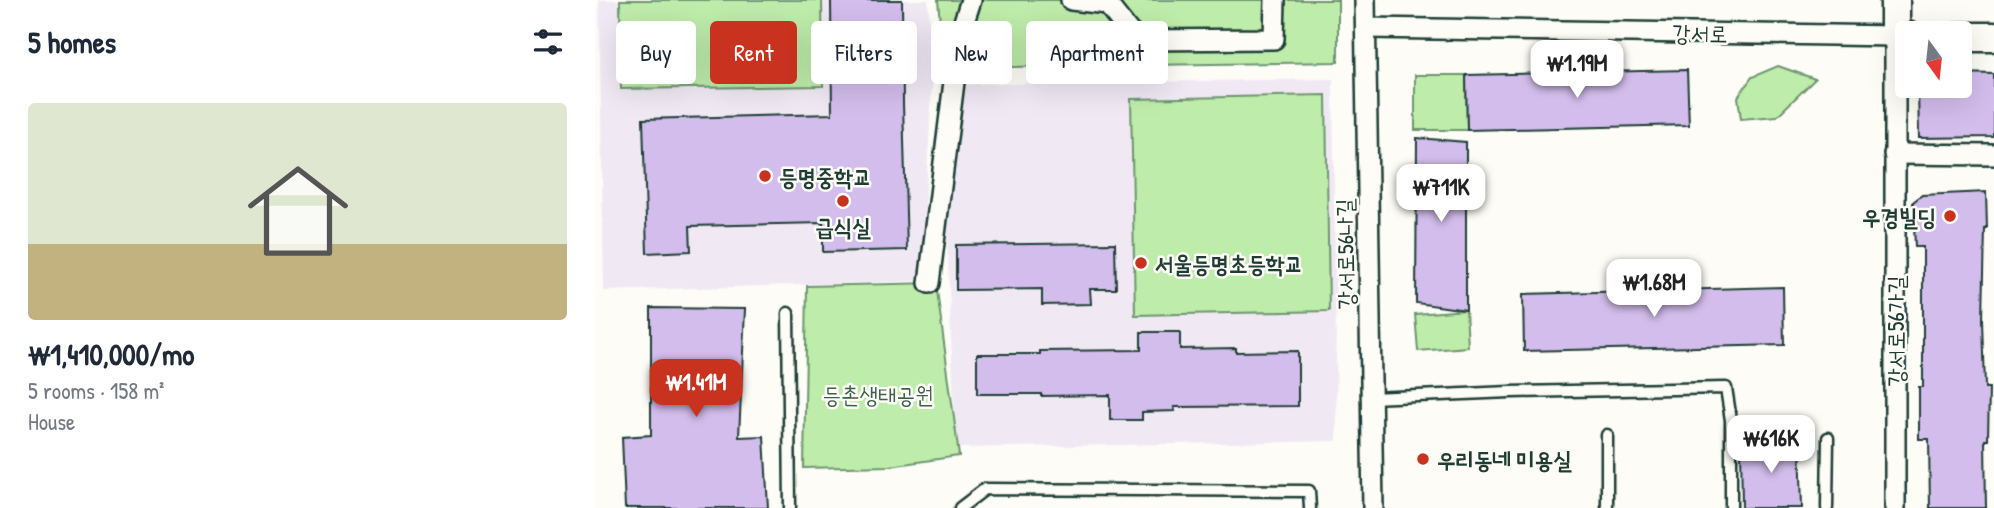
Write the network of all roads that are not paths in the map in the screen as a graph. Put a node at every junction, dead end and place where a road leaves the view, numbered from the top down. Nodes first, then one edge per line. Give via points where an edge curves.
1 (971, 0) edge
2 (1071, 0) edge
3 (1275, 0) edge
4 (1365, 0) edge
5 (1895, 0) edge
6 (1107, 2) edge
7 (1898, 21) edge
8 (1366, 28) junction
9 (1895, 36) edge
10 (1972, 37) edge
11 (1994, 37) edge
12 (1897, 98) edge
13 (1894, 153) junction
14 (1994, 155) edge
15 (929, 283) dead end
16 (789, 313) dead end
17 (1371, 398) junction
18 (1607, 435) dead end
19 (1607, 505) dead end
20 (790, 508) edge
21 (960, 508) edge
22 (1310, 508) edge
23 (1373, 508) edge
24 (1731, 508) edge
25 (1827, 508) edge
26 (1895, 508) edge

1 - 15 street via 960,34
2 - 6 street
3 - 6 street via 1274,39 1142,40 1130,33
4 - 8 street, 강서로56나길
5 - 7 street, 강서로56가길
8 - 9 street, 강서로
8 - 17 street, 강서로56나길
10 - 11 street
12 - 13 street, 강서로56가길
13 - 14 street
13 - 26 street, 강서로56가길
16 - 20 lane
17 - 23 street, 강서로56나길
17 - 24 lane via 1726,388 1731,420
18 - 19 lane
21 - 22 lane via 985,489 1309,491
25 - 25 lane via 1828,438

